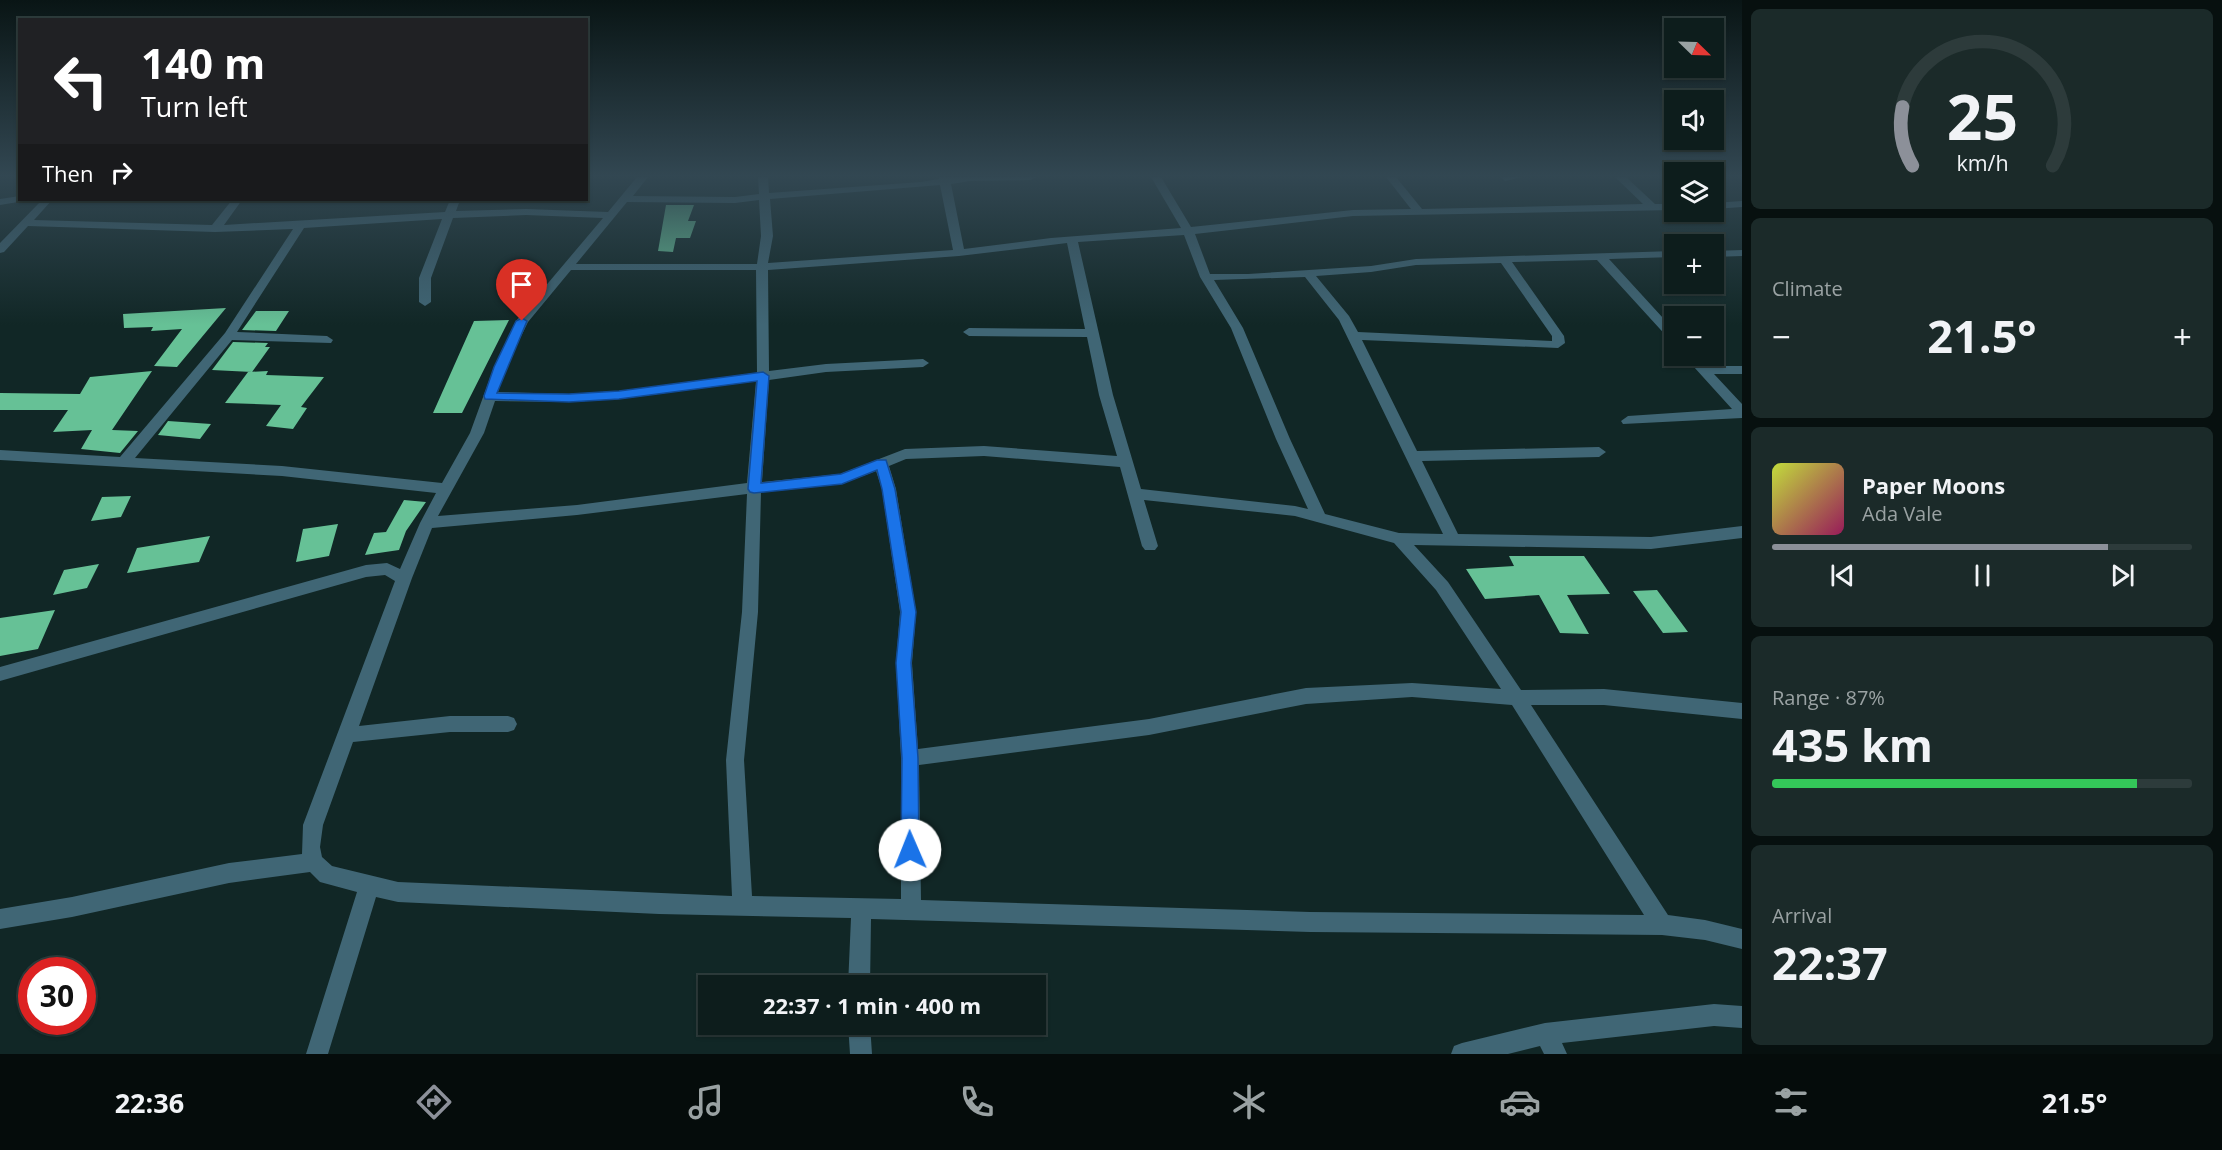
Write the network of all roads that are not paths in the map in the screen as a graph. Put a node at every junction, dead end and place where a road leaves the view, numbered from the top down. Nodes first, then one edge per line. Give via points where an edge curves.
1 (22, 226) edge
2 (126, 226) edge
3 (217, 226) edge
4 (275, 226) edge
5 (300, 226) edge
6 (444, 226) edge
7 (600, 226) edge
8 (767, 226) edge
9 (954, 226) edge
10 (1185, 226) edge
11 (1232, 226) edge
12 (215, 229) junction
13 (1188, 231) junction
14 (1072, 239) junction
15 (0, 250) edge
16 (959, 253) junction
17 (1742, 253) edge
18 (1664, 254) edge
19 (1724, 254) edge
20 (1599, 255) junction
21 (1504, 259) junction
22 (567, 267) junction
23 (762, 267) junction
24 (1307, 272) junction
25 (1206, 277) junction
26 (425, 302) dead end
27 (1664, 326) edge
28 (969, 332) dead end
29 (1093, 333) junction
30 (228, 336) junction
31 (1354, 336) junction
32 (327, 340) dead end
33 (923, 363) dead end
34 (1699, 366) edge
35 (1703, 370) junction
36 (1742, 370) edge
37 (763, 376) junction
38 (490, 396) junction
39 (1742, 413) edge
40 (1628, 422) dead end
41 (1599, 452) dead end
42 (0, 455) edge
43 (1413, 456) junction
44 (124, 460) junction
45 (1126, 462) junction
46 (881, 463) junction
47 (445, 489) junction
48 (754, 489) junction
49 (1136, 494) junction
50 (1320, 518) junction
51 (427, 523) junction
52 (1742, 532) edge
53 (1399, 539) junction
54 (1454, 541) junction
55 (1150, 546) dead end
56 (404, 578) junction
57 (0, 674) edge
58 (1516, 698) junction
59 (1742, 711) edge
60 (508, 724) dead end
61 (346, 735) junction
62 (910, 758) junction
63 (313, 862) junction
64 (369, 886) junction
65 (742, 904) junction
66 (861, 908) junction
67 (911, 910) junction
68 (0, 919) edge
69 (1662, 925) junction
70 (1742, 939) edge
71 (860, 975) edge
72 (1742, 1017) edge
73 (1545, 1034) junction
74 (860, 1035) edge
75 (317, 1054) edge
76 (861, 1054) edge
77 (1462, 1054) edge
78 (1556, 1054) edge

1 - 15 street
2 - 12 street
3 - 12 street
4 - 12 street
5 - 30 street
6 - 26 street via 426,278
7 - 22 street
8 - 23 street
9 - 16 street
10 - 13 street
11 - 13 street
13 - 14 street
13 - 25 street
14 - 16 street
14 - 29 street
16 - 23 street
17 - 19 street
18 - 20 street
20 - 21 street
20 - 27 street
21 - 24 street
21 - 31 street via 1559,343
22 - 23 street
22 - 38 street via 522,321
23 - 37 street
24 - 25 street
24 - 31 street
25 - 50 street via 1237,328
28 - 29 street
29 - 45 street
30 - 32 street
30 - 44 street
31 - 43 street
33 - 37 street
34 - 35 street
35 - 36 street
35 - 39 street
37 - 38 street via 619,395
37 - 48 street
38 - 47 street via 477,434
39 - 40 street
41 - 43 street
42 - 44 street
43 - 54 street
44 - 47 street via 282,471
45 - 46 street via 984,451 905,454
45 - 49 street
46 - 48 street via 842,479
46 - 62 street via 889,489 908,612 904,663
47 - 51 street
48 - 51 street
48 - 65 street via 750,612 735,760
49 - 50 street via 1295,511
49 - 55 street
50 - 53 street
51 - 56 street
52 - 54 street via 1651,543
53 - 54 street
53 - 58 street via 1442,586
56 - 57 street via 387,569 366,571
56 - 61 street
58 - 59 street via 1604,696
58 - 62 street via 1412,690 1306,696 1149,727
58 - 69 street
60 - 61 street via 450,724
61 - 63 street via 313,825
62 - 67 street
63 - 64 street via 327,875
63 - 68 street via 228,873
64 - 65 street via 446,894
64 - 75 street
65 - 66 street
66 - 67 street
66 - 71 street
67 - 69 street via 1310,922
69 - 70 street
72 - 73 street via 1714,1015
73 - 77 street
73 - 78 street
74 - 76 street

